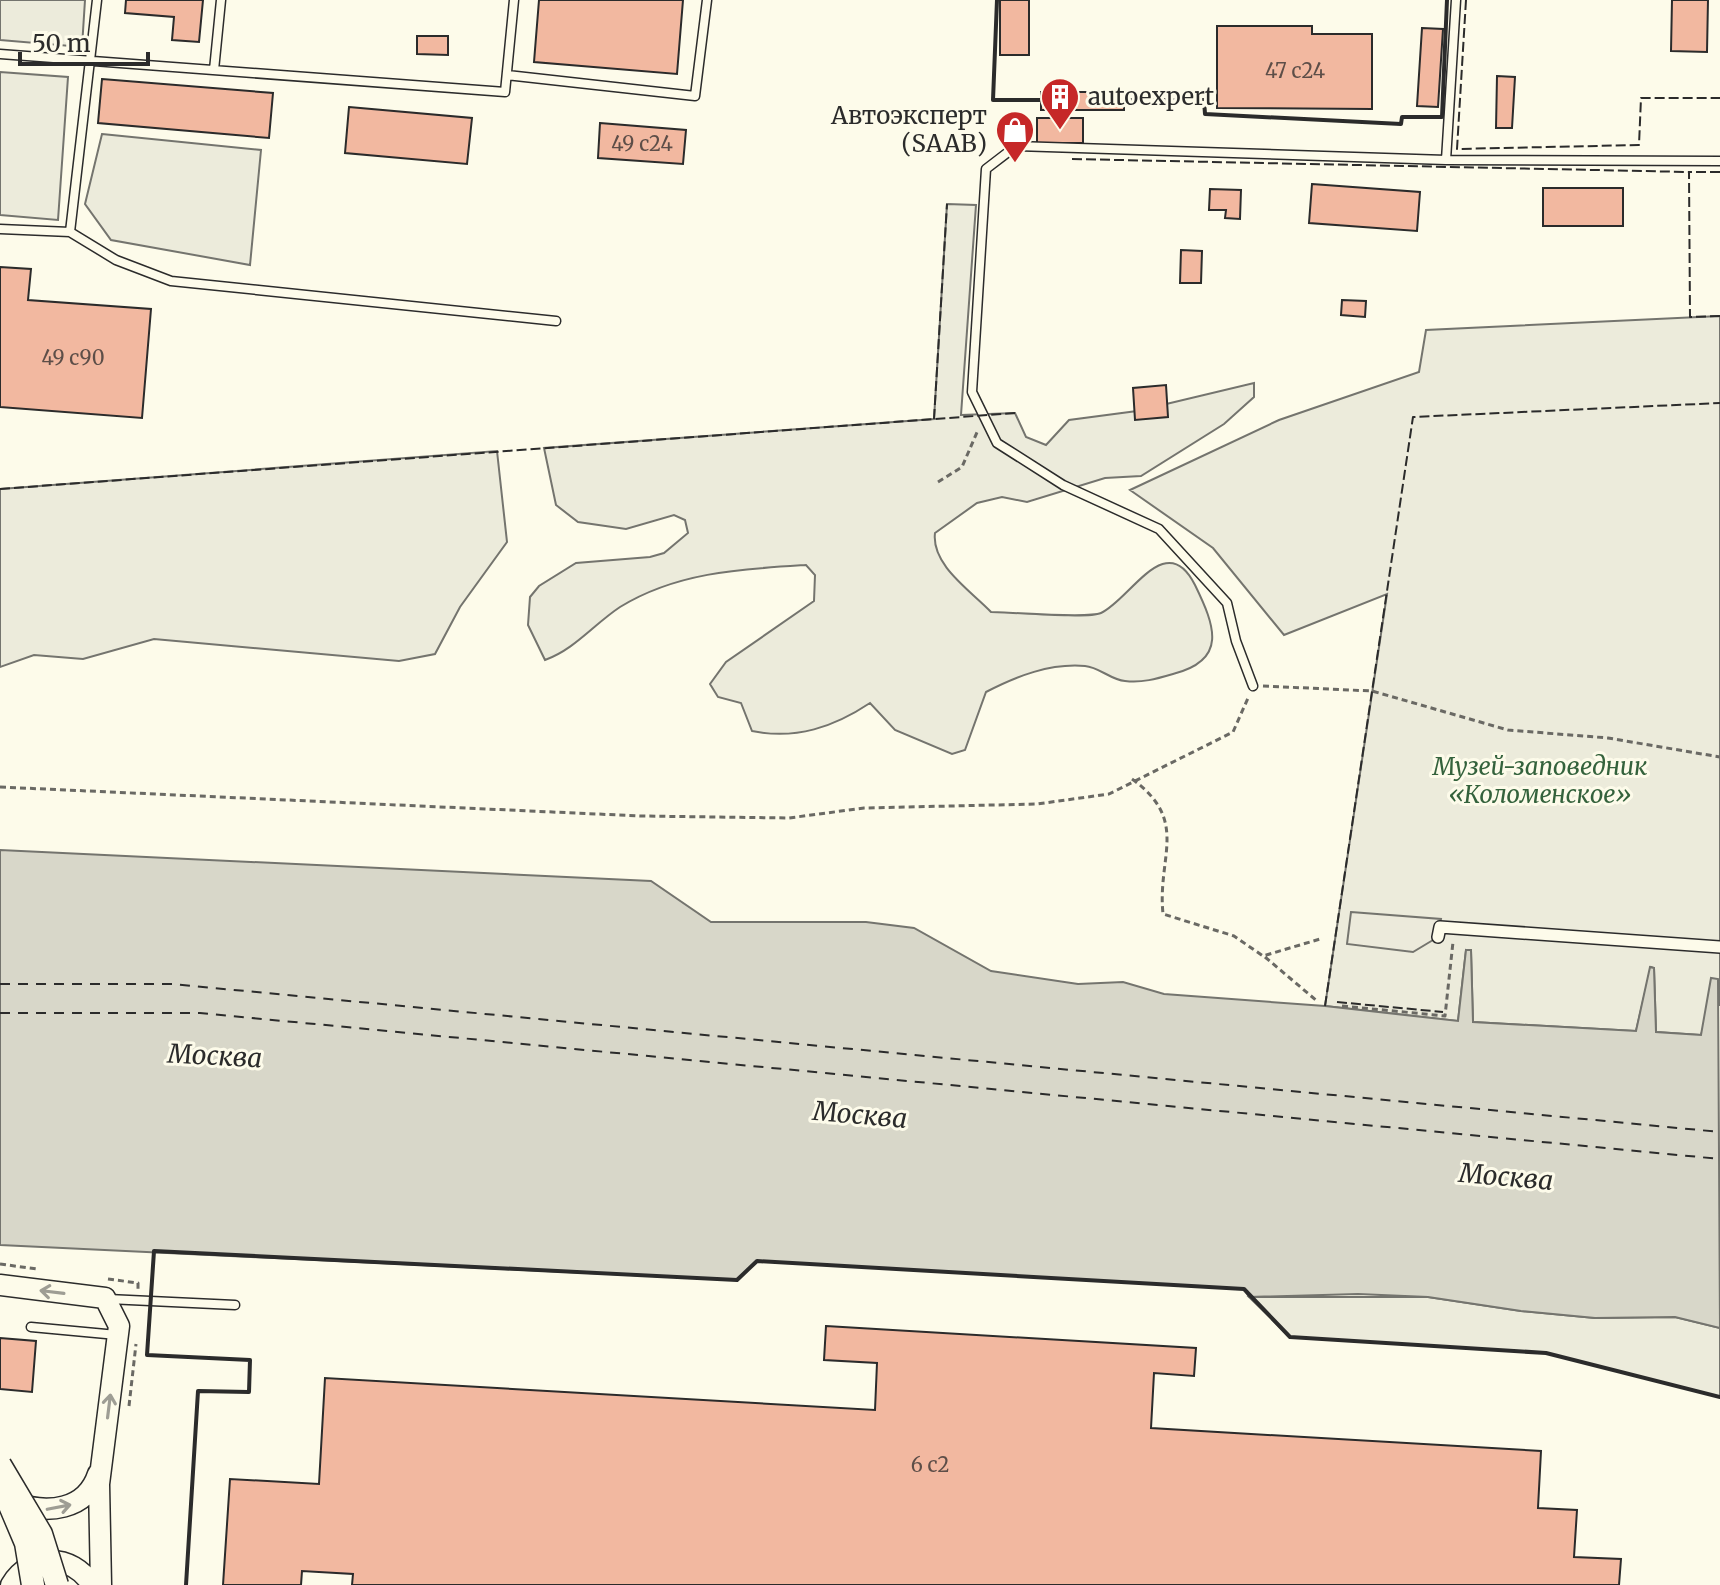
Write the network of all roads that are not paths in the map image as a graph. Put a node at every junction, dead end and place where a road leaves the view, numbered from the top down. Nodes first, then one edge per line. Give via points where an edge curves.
1 (97, 0) edge
2 (221, 0) edge
3 (514, 0) edge
4 (707, 0) edge
5 (1456, 0) edge
6 (0, 54) edge
7 (90, 61) junction
8 (214, 70) junction
9 (507, 75) junction
10 (1446, 160) junction
11 (1720, 161) edge
12 (0, 229) edge
13 (70, 232) junction
14 (556, 321) dead end
15 (1253, 686) road end
16 (1438, 937) dead end
17 (1720, 947) edge
18 (0, 1285) edge
19 (105, 1298) junction
20 (235, 1305) dead end
21 (31, 1327) dead end
22 (118, 1335) junction
23 (0, 1465) edge
24 (101, 1468) junction
25 (0, 1480) edge
26 (0, 1497) edge
27 (11, 1585) edge
28 (33, 1585) edge
29 (57, 1585) edge
30 (92, 1585) edge
31 (101, 1585) edge

1 - 7 lane
2 - 8 lane
3 - 9 lane
4 - 9 lane via 695,96
5 - 10 lane
6 - 7 lane
7 - 8 lane
7 - 13 lane
8 - 9 lane via 505,92
10 - 11 lane
10 - 15 lane via 1016,146 986,169 972,392 997,443 1063,485 1159,529 1227,603
12 - 13 lane
13 - 14 lane via 116,260 171,281
16 - 17 street via 1440,927
19 -> 18 street
19 - 20 lane
19 - 22 street
21 - 22 lane
24 -> 22 street
23 - 29 main road, bridge via 41,1534
26 -> 24 street via 26,1507 64,1508 88,1492
24 - 31 street
25 - 28 main road, bridge via 26,1543
27 - 30 street via 28,1566 48,1560 79,1569

